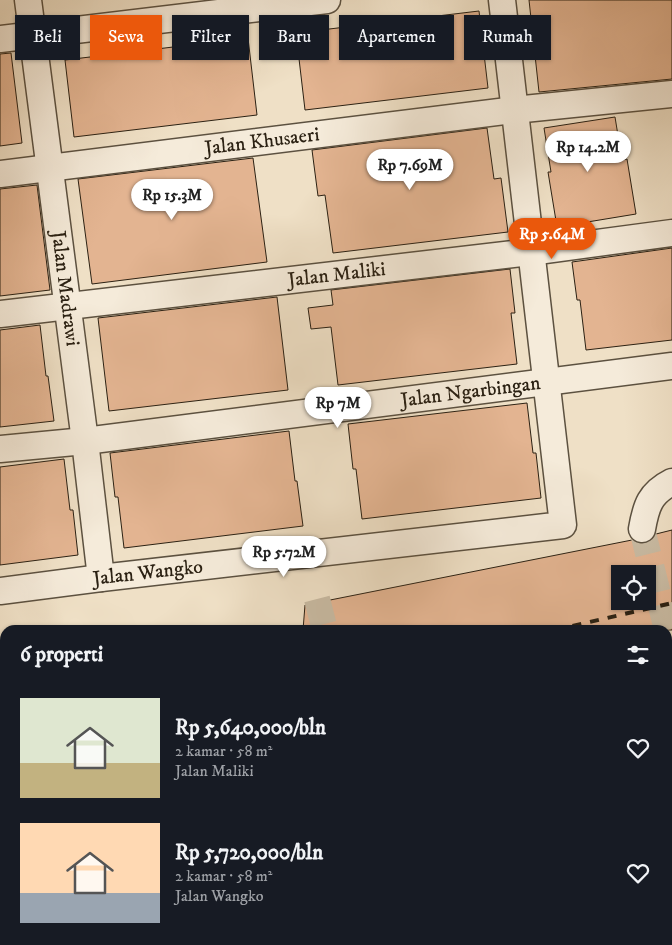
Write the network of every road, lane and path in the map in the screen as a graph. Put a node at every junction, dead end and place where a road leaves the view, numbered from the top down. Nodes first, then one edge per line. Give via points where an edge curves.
1 (28, 0) edge
2 (326, 0) edge
3 (502, 0) edge
4 (30, 15) edge
5 (80, 28) edge
6 (15, 37) edge
7 (0, 39) edge
8 (36, 60) edge
9 (672, 94) edge
10 (514, 110) junction
11 (50, 167) junction
12 (0, 174) edge
13 (672, 233) edge
14 (530, 252) junction
15 (67, 307) junction
16 (0, 314) edge
17 (672, 366) edge
18 (547, 382) junction
19 (85, 441) junction
20 (0, 449) edge
21 (672, 482) edge
22 (642, 529) tunnel mouth
23 (101, 578) junction
24 (0, 591) edge

1 - 4 street, Jalan Madrawi
2 - 5 street
3 - 10 street
6 - 7 street
8 - 11 street, Jalan Madrawi
9 - 10 street, Jalan Khusaeri
10 - 11 street, Jalan Khusaeri
10 - 14 street
11 - 12 street, Jalan Khusaeri
11 - 15 street, Jalan Madrawi
13 - 14 street, Jalan Maliki
14 - 15 street, Jalan Maliki
14 - 18 street
15 - 16 street, Jalan Maliki
15 - 19 street, Jalan Madrawi
17 - 18 street, Jalan Ngarbingan
18 - 19 street, Jalan Ngarbingan
18 - 23 street, Jalan Wangko via 564,525
19 - 20 street, Jalan Ngarbingan
19 - 23 street, Jalan Madrawi
21 - 22 street via 655,493 645,512
23 - 24 street, Jalan Wangko

